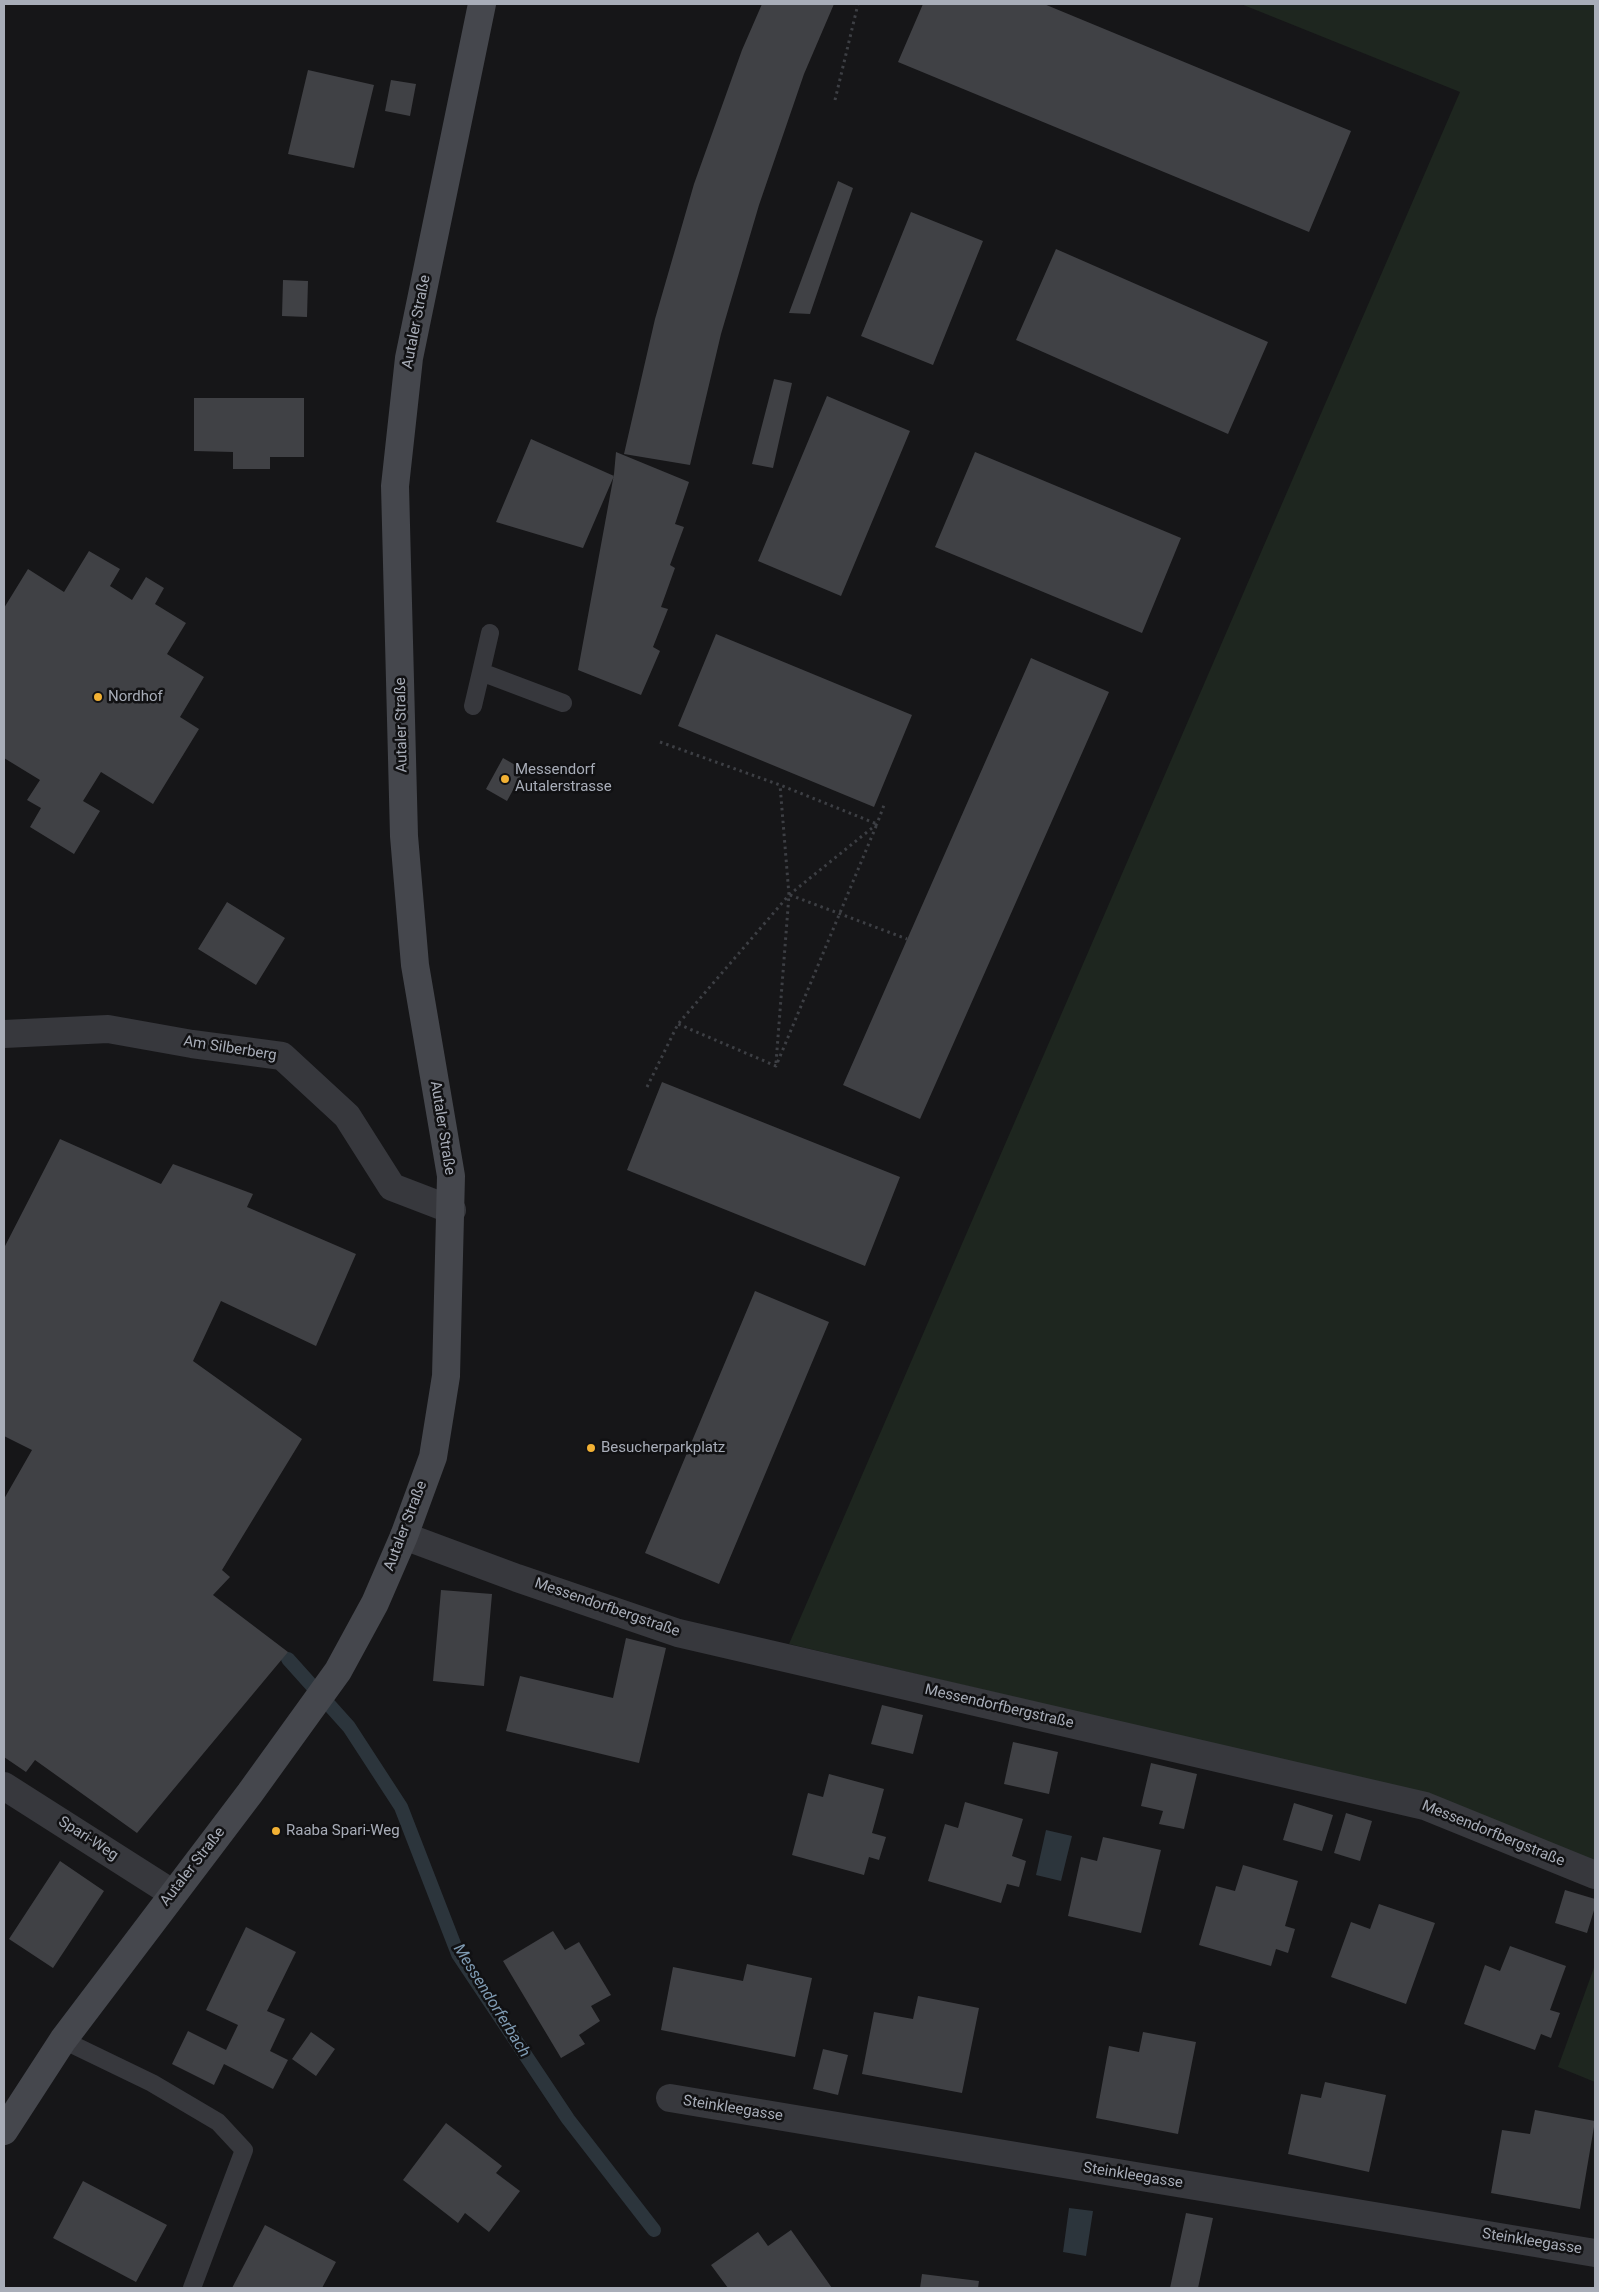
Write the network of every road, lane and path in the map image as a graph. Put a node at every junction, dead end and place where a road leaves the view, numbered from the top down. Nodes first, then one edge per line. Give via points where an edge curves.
1 (482, 4) edge
2 (858, 4) edge
3 (835, 100) dead end
4 (490, 633) dead end
5 (480, 672) junction
6 (563, 702) dead end
7 (473, 706) dead end
8 (660, 742) dead end
9 (780, 785) junction
10 (884, 805) dead end
11 (877, 824) junction
12 (789, 895) junction
13 (842, 913) junction
14 (907, 939) dead end
15 (678, 1024) junction
16 (4, 1034) edge
17 (776, 1066) junction
18 (647, 1087) dead end
19 (452, 1210) junction
20 (404, 1536) junction
21 (4, 1786) edge
22 (1595, 1875) edge
23 (172, 1893) junction
24 (63, 2040) junction
25 (670, 2098) dead end
26 (4, 2131) edge
27 (1595, 2253) edge
28 (192, 2288) edge

1 - 19 main road, Autaler Straße via 409,358 395,486 404,836 415,965 451,1176
2 - 3 path
4 - 5 lane
5 - 6 lane
5 - 7 lane
8 - 9 path
9 - 11 path
9 - 12 path
10 - 11 path
11 - 12 path
11 - 13 path
12 - 13 path
12 - 15 path
12 - 17 path
13 - 14 path
13 - 17 path
15 - 17 path
15 - 18 path
16 - 19 street, Am Silberberg via 108,1029 282,1056 348,1116 392,1186
19 - 20 main road, Autaler Straße via 446,1376 432,1457
20 - 22 street, Messendorfbergstraße via 678,1633 1425,1806
20 - 23 main road, Autaler Straße via 375,1603 338,1672
21 - 23 street, Spari-Weg
23 - 24 main road, Autaler Straße
24 - 26 main road, Autaler Straße
24 - 28 lane via 152,2084 218,2122 244,2150
25 - 27 street, Steinkleegasse

